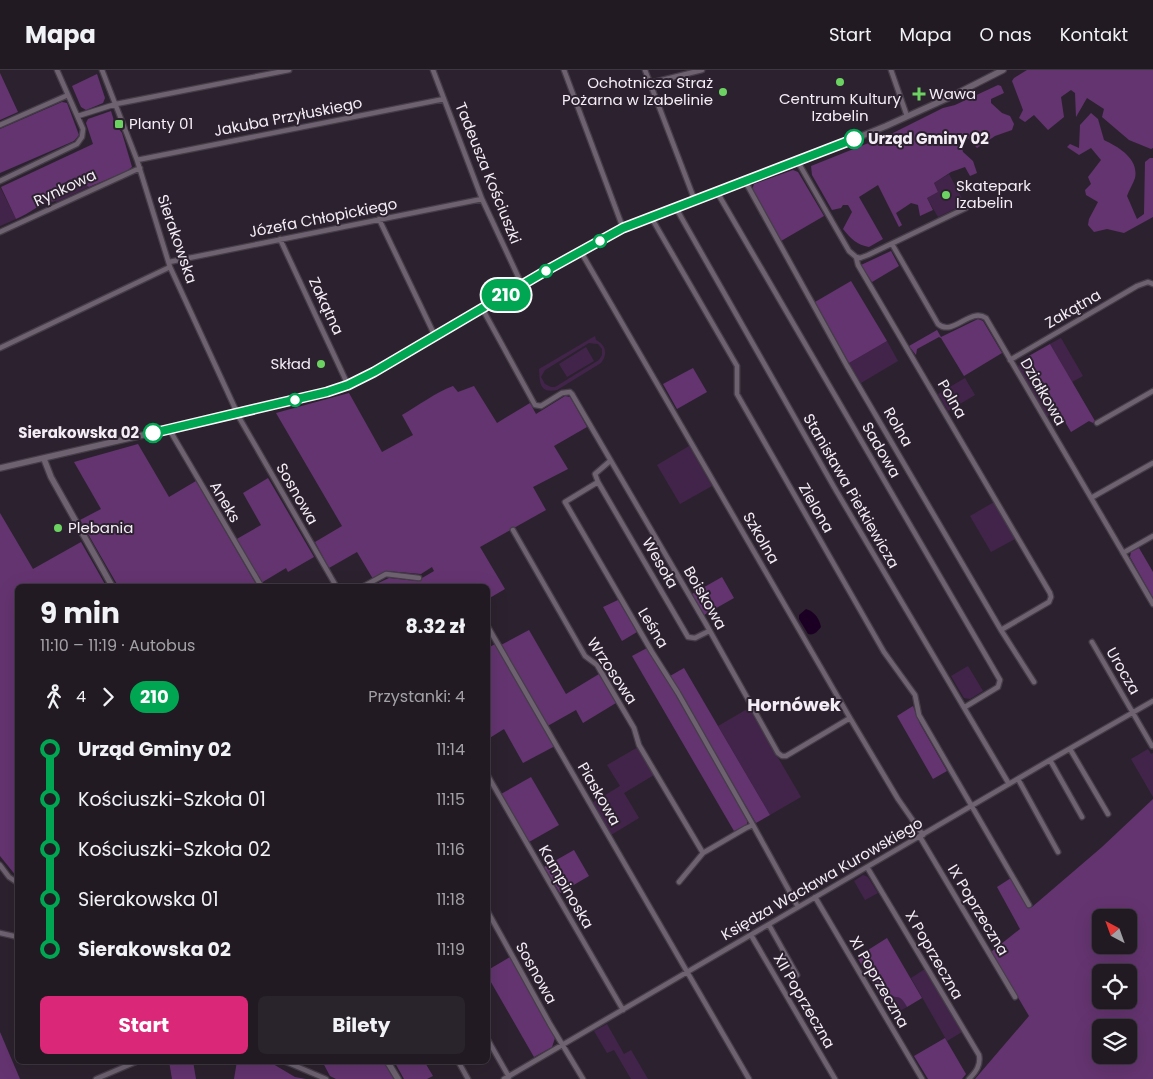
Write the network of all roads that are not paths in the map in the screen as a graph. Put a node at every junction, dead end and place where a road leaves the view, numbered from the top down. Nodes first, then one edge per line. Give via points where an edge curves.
1 (57, 70) edge
2 (102, 70) edge
3 (258, 70) edge
4 (288, 70) edge
5 (433, 70) edge
6 (564, 70) edge
7 (645, 70) edge
8 (702, 70) edge
9 (891, 70) edge
10 (1003, 70) edge
11 (260, 76) junction
12 (650, 83) junction
13 (68, 96) junction
14 (444, 100) junction
15 (116, 104) junction
16 (78, 116) junction
17 (907, 116) junction
18 (0, 126) edge
19 (137, 160) junction
20 (798, 162) junction
21 (140, 168) junction
22 (0, 181) edge
23 (745, 182) junction
24 (718, 192) junction
25 (482, 199) junction
26 (695, 201) junction
27 (676, 208) junction
28 (966, 208) dead end
29 (651, 217) junction
30 (380, 219) junction
31 (623, 228) junction
32 (0, 232) edge
33 (280, 239) junction
34 (892, 244) junction
35 (581, 252) junction
36 (856, 257) junction
37 (169, 265) junction
38 (1151, 283) edge
39 (522, 285) junction
40 (482, 308) junction
41 (435, 336) junction
42 (0, 348) edge
43 (1010, 360) junction
44 (348, 385) junction
45 (1153, 391) edge
46 (237, 413) junction
47 (1097, 423) dead end
48 (169, 429) junction
49 (44, 459) junction
50 (610, 462) junction
51 (1153, 463) edge
52 (0, 468) edge
53 (598, 482) junction
54 (1091, 498) junction
55 (513, 530) dead end
56 (1153, 536) edge
57 (1123, 553) junction
58 (419, 578) dead end
59 (111, 584) edge
60 (260, 584) edge
61 (335, 584) edge
62 (368, 584) edge
63 (1153, 604) edge
64 (490, 630) edge
65 (1001, 630) junction
66 (709, 631) junction
67 (1092, 642) dead end
68 (1034, 682) dead end
69 (1153, 701) edge
70 (965, 707) junction
71 (1133, 713) junction
72 (850, 718) junction
73 (1152, 746) edge
74 (1070, 749) junction
75 (1050, 760) junction
76 (490, 779) edge
77 (1018, 779) junction
78 (1009, 784) junction
79 (971, 807) junction
80 (1108, 814) dead end
81 (1082, 817) dead end
82 (753, 825) junction
83 (921, 836) junction
84 (1058, 852) dead end
85 (704, 853) junction
86 (0, 865) edge
87 (867, 867) junction
88 (15, 882) edge
89 (680, 882) dead end
90 (815, 897) junction
91 (1029, 905) dead end
92 (798, 907) junction
93 (490, 916) edge
94 (769, 925) junction
95 (0, 933) edge
96 (751, 935) junction
97 (15, 936) edge
98 (688, 973) junction
99 (797, 975) dead end
100 (1015, 997) dead end
101 (624, 1010) junction
102 (490, 1044) edge
103 (563, 1045) junction
104 (131, 1064) edge
105 (291, 1064) edge
106 (390, 1064) edge
107 (460, 1064) edge
108 (506, 1078) edge
109 (96, 1079) edge
110 (326, 1079) edge
111 (398, 1079) edge
112 (468, 1079) edge
113 (583, 1079) edge
114 (749, 1079) edge
115 (835, 1079) edge
116 (922, 1079) edge
117 (969, 1079) edge

1 - 13 street
2 - 15 street, Sierakowska
3 - 11 street
4 - 11 street
5 - 14 street, Tadeusza Kościuszki
6 - 31 street
7 - 12 street
8 - 12 street
9 - 17 street
10 - 17 street
11 - 15 street
12 - 26 street
13 - 16 street
13 - 18 street
14 - 19 street, Jakuba Przyłuskiego
14 - 25 street, Tadeusza Kościuszki
15 - 16 street
15 - 19 street, Sierakowska
16 - 22 street via 83,129 77,144
17 - 20 street
19 - 21 street, Sierakowska
20 - 23 street
20 - 36 street, Polna via 849,251
21 - 32 street, Rynkowa
21 - 37 street, Sierakowska
23 - 24 street
23 - 65 street, Rolna via 847,366
24 - 26 street
24 - 70 street, Sadowa via 1000,680 998,688
25 - 30 street, Józefa Chłopickiego
25 - 39 street, Tadeusza Kościuszki
26 - 27 street
27 - 29 street
27 - 70 street, Stanisława Pietkiewicza via 834,488
28 - 34 street
29 - 31 street
29 - 79 street, Zielona via 737,366 737,394 884,652 915,695 919,715
30 - 33 street, Józefa Chłopickiego
30 - 41 street
31 - 35 street
33 - 37 street, Józefa Chłopickiego
33 - 44 street, Zakątna
34 - 36 street via 868,256
34 - 43 street, Działkowa via 941,328 983,316
35 - 39 street
35 - 72 street, Szkolna
36 - 65 street, Polna via 858,266 1050,593 1049,602
37 - 42 street, Józefa Chłopickiego
37 - 46 street, Sierakowska
38 - 43 street, Zakątna via 1137,286
39 - 40 street
40 - 41 street
40 - 50 street, Boiskowa via 535,404 540,406 570,392
41 - 44 street
43 - 54 street, Działkowa
44 - 46 street
45 - 47 street
46 - 48 street
46 - 61 street, Sosnowa
48 - 49 street
48 - 60 street, Aneks
49 - 52 street
49 - 59 street
50 - 53 street via 595,474
50 - 66 street, Boiskowa
51 - 54 street
53 - 66 street, Wesoła via 688,637 695,638
53 - 82 street, Leśna via 565,502
54 - 57 street, Działkowa
55 - 85 street, Wrzosowa via 585,656 597,665
56 - 57 street
57 - 63 street, Działkowa
58 - 62 street via 386,574
64 - 98 street, Piaskowa
65 - 68 street, Rolna
66 - 72 street, Boiskowa via 782,756
67 - 71 street, Urocza
69 - 71 street, Księdza Wacława Kurowskiego
70 - 78 street, Stanisława Pietkiewicza
71 - 73 street, Urocza
71 - 74 street, Księdza Wacława Kurowskiego
72 - 83 street, Szkolna
74 - 75 street, Księdza Wacława Kurowskiego
74 - 80 street
75 - 77 street, Księdza Wacława Kurowskiego
75 - 81 street
76 - 101 street, Kampinoska
77 - 78 street, Księdza Wacława Kurowskiego
77 - 84 street
78 - 79 street, Księdza Wacława Kurowskiego
79 - 83 street, Księdza Wacława Kurowskiego
79 - 91 street, Zielona
82 - 85 street
82 - 92 street
83 - 87 street, Księdza Wacława Kurowskiego
83 - 100 street, IX Poprzeczna
85 - 89 street
86 - 88 street
87 - 90 street, Księdza Wacława Kurowskiego
87 - 117 street, X Poprzeczna via 979,1055 978,1068
90 - 92 street, Księdza Wacława Kurowskiego
90 - 116 street, XI Poprzeczna
92 - 94 street, Księdza Wacława Kurowskiego
93 - 103 street, Sosnowa
94 - 96 street, Księdza Wacława Kurowskiego
94 - 99 street
95 - 97 street
96 - 98 street, Księdza Wacława Kurowskiego
96 - 115 street, XII Poprzeczna
98 - 101 street, Księdza Wacława Kurowskiego
98 - 114 street, Piaskowa
101 - 103 street, Księdza Wacława Kurowskiego
102 - 108 street
103 - 108 street, Księdza Wacława Kurowskiego
103 - 113 street, Sosnowa
104 - 109 street
105 - 110 street
106 - 111 street
107 - 112 street

